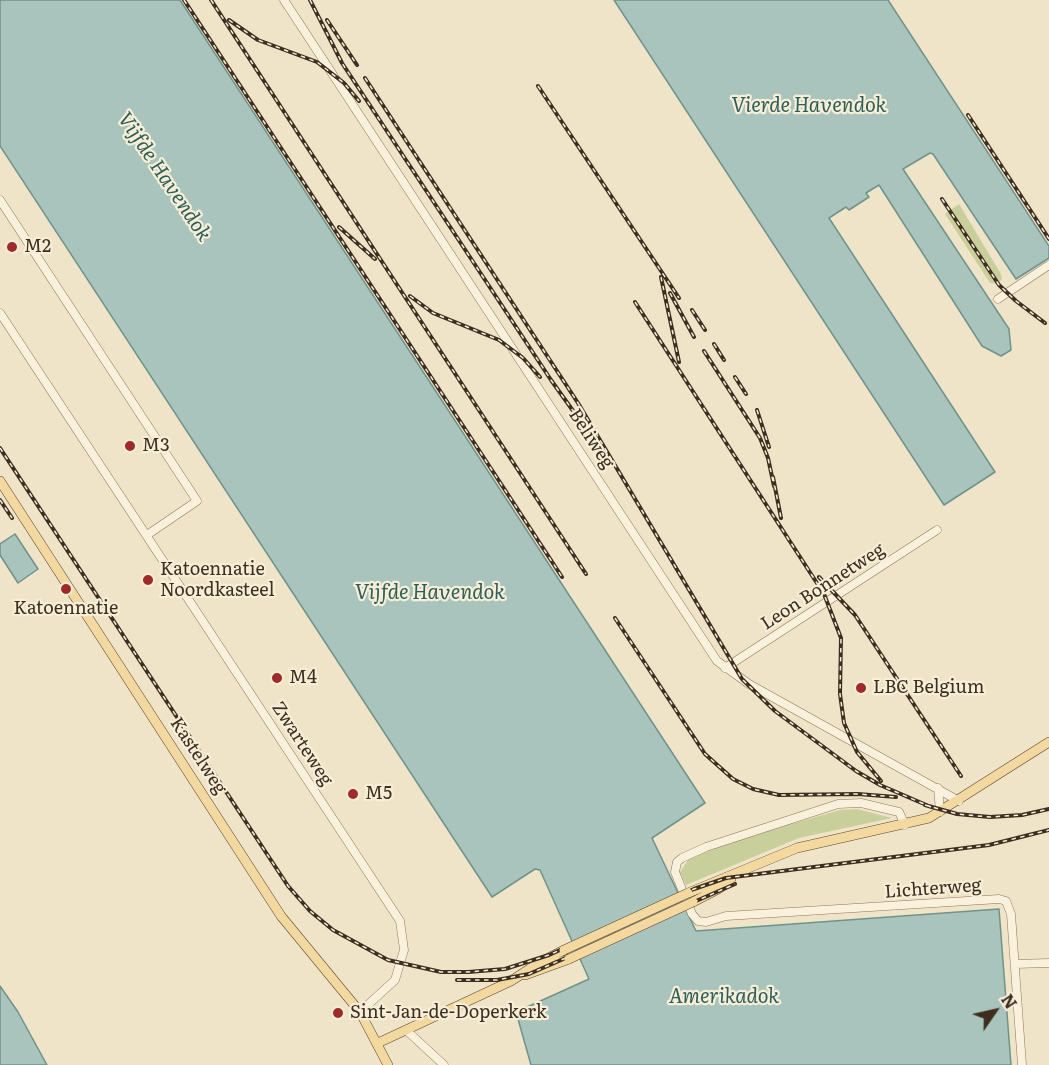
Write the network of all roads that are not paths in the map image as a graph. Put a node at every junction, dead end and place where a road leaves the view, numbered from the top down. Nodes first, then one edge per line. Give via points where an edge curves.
1 (284, 0) edge
2 (0, 200) edge
3 (1049, 265) edge
4 (998, 300) dead end
5 (0, 313) edge
6 (0, 482) edge
7 (937, 530) dead end
8 (147, 535) junction
9 (725, 668) junction
10 (1049, 742) edge
11 (938, 788) junction
12 (959, 801) junction
13 (940, 813) junction
14 (905, 825) junction
15 (1049, 963) edge
16 (1015, 964) junction
17 (360, 1012) junction
18 (406, 1030) junction
19 (378, 1042) junction
20 (388, 1065) edge
21 (444, 1065) edge
22 (1022, 1065) edge

1 - 9 street, Beliweg
2 - 8 street via 197,501
3 - 4 street
5 - 8 street, Zwarteweg
6 - 17 main road, Kastelweg via 281,916
7 - 9 street, Leon Bonnetweg
8 - 17 street, Zwarteweg via 400,921 404,950 395,980
9 - 11 street, Beliweg
10 - 12 main road
11 - 12 street, Beliweg
11 - 13 street
12 - 13 main road
13 - 14 main road
14 - 16 street, Lichterweg via 899,812 861,803 838,804 687,855 677,862 675,872 698,921 999,899 1010,906
14 - 18 main road, bridge via 797,848 732,877 720,888
15 - 16 street
16 - 22 street, Lichterweg
17 - 19 main road, Kastelweg
18 - 19 main road
18 - 21 street
19 - 20 main road, Kastelweg

